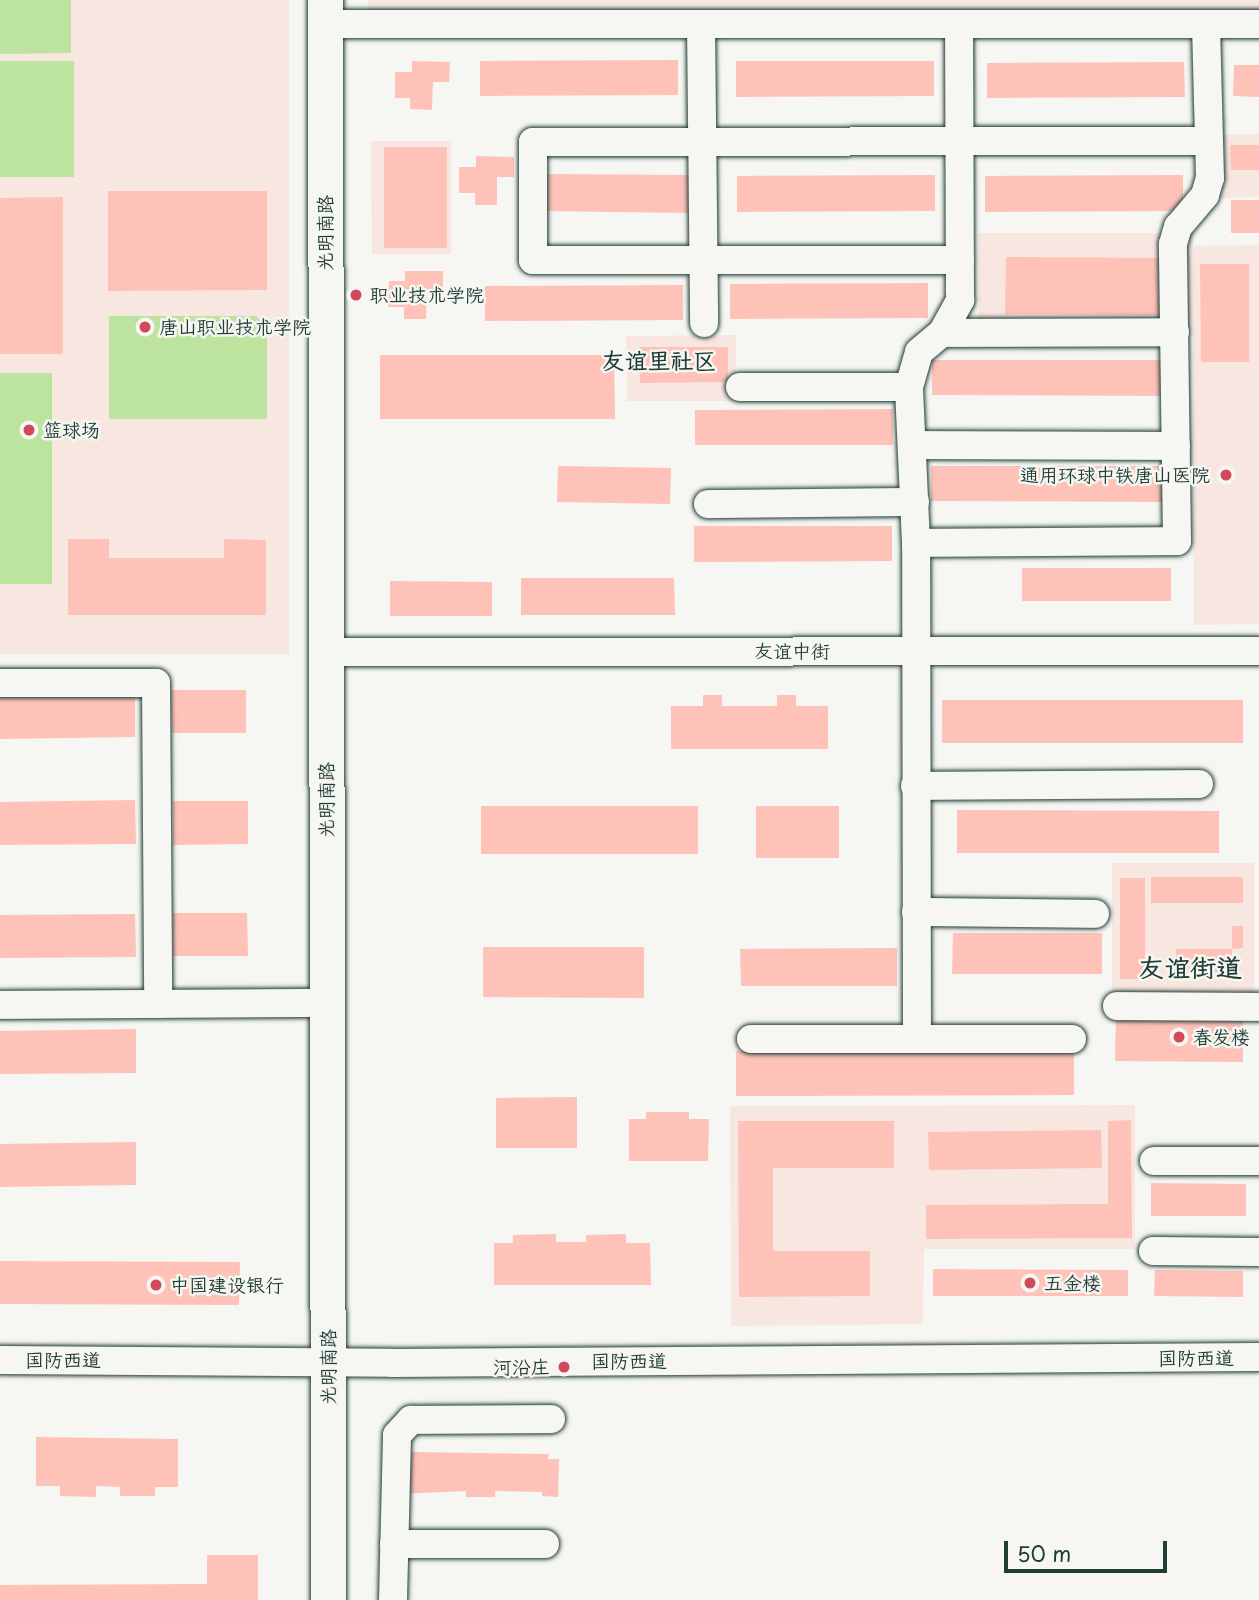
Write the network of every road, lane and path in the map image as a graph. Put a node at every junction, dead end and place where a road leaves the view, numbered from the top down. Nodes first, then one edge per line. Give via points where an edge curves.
1 (325, 12) edge
2 (701, 24) junction
3 (959, 24) junction
4 (1259, 24) edge
5 (1206, 25) junction
6 (1208, 141) junction
7 (702, 142) junction
8 (959, 142) junction
9 (703, 260) junction
10 (960, 260) junction
11 (704, 323) dead end
12 (942, 332) junction
13 (1175, 332) junction
14 (740, 387) dead end
15 (909, 387) junction
16 (914, 445) junction
17 (1177, 446) junction
18 (915, 502) junction
19 (708, 503) dead end
20 (916, 543) junction
21 (915, 651) junction
22 (1259, 651) edge
23 (326, 652) junction
24 (0, 683) edge
25 (1199, 784) dead end
26 (915, 786) junction
27 (916, 912) junction
28 (1095, 914) dead end
29 (326, 1003) junction
30 (158, 1004) junction
31 (0, 1005) edge
32 (1117, 1006) dead end
33 (1259, 1007) edge
34 (751, 1039) dead end
35 (917, 1039) junction
36 (1072, 1039) dead end
37 (1154, 1161) dead end
38 (1259, 1161) edge
39 (1153, 1251) dead end
40 (1259, 1252) edge
41 (1259, 1357) edge
42 (0, 1360) edge
43 (328, 1360) junction
44 (551, 1419) dead end
45 (394, 1544) junction
46 (545, 1544) dead end
47 (328, 1600) edge
48 (393, 1600) edge

1 - 2 street
1 - 23 main road, 光明南路
2 - 3 street
2 - 7 street
3 - 5 street
3 - 8 street
4 - 5 street
5 - 6 street
6 - 8 street
6 - 13 street via 1210,178 1205,195 1178,227 1173,244
7 - 8 street
7 - 9 street
7 - 9 street via 533,142 533,260
8 - 10 street
9 - 10 street
9 - 11 street
10 - 12 street via 960,300
12 - 13 street
12 - 15 street via 919,352
13 - 17 street
14 - 15 street
15 - 16 street
16 - 17 street
16 - 18 street
17 - 20 street via 1177,541
18 - 19 street
18 - 20 street
20 - 21 street
21 - 22 street, 友谊中街
21 - 23 street, 友谊中街
21 - 26 street
23 - 29 main road, 光明南路
24 - 30 street via 156,683
25 - 26 street
26 - 27 street
27 - 28 street
27 - 35 street
29 - 30 street
29 - 43 main road, 光明南路
30 - 31 street
32 - 33 street
34 - 35 street
35 - 36 street
37 - 38 street
39 - 40 street
41 - 43 street, 国防西道
42 - 43 street, 国防西道
43 - 47 main road, 光明南路
44 - 45 street via 411,1420 397,1435
45 - 46 street
45 - 48 street

